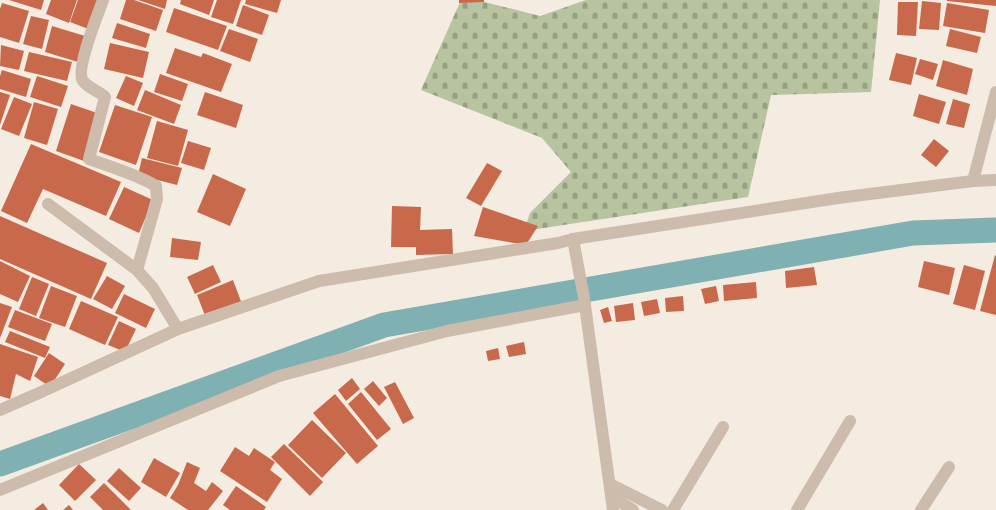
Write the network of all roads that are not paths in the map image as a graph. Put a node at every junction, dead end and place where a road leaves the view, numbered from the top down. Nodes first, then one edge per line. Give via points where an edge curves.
1 (103, 0) edge
2 (996, 92) edge
3 (996, 180) edge
4 (973, 181) junction
5 (48, 204) dead end
6 (575, 244) junction
7 (137, 270) junction
8 (585, 302) junction
9 (178, 329) junction
10 (0, 410) edge
11 (850, 420) dead end
12 (723, 427) dead end
13 (949, 467) dead end
14 (0, 490) edge
15 (612, 497) edge
16 (633, 510) edge
17 (662, 510) edge
18 (673, 510) edge
19 (797, 510) edge
20 (921, 510) edge

1 - 7 street via 80,73 82,81 105,97 90,159 156,186 157,200
2 - 4 street
3 - 4 street
4 - 6 street via 838,198
5 - 7 street
6 - 8 street
6 - 9 street via 558,243 319,281
7 - 9 street
8 - 14 street via 447,331 280,376
8 - 15 street
9 - 10 street
11 - 19 street
12 - 18 street
13 - 20 street
15 - 16 street
15 - 17 street

